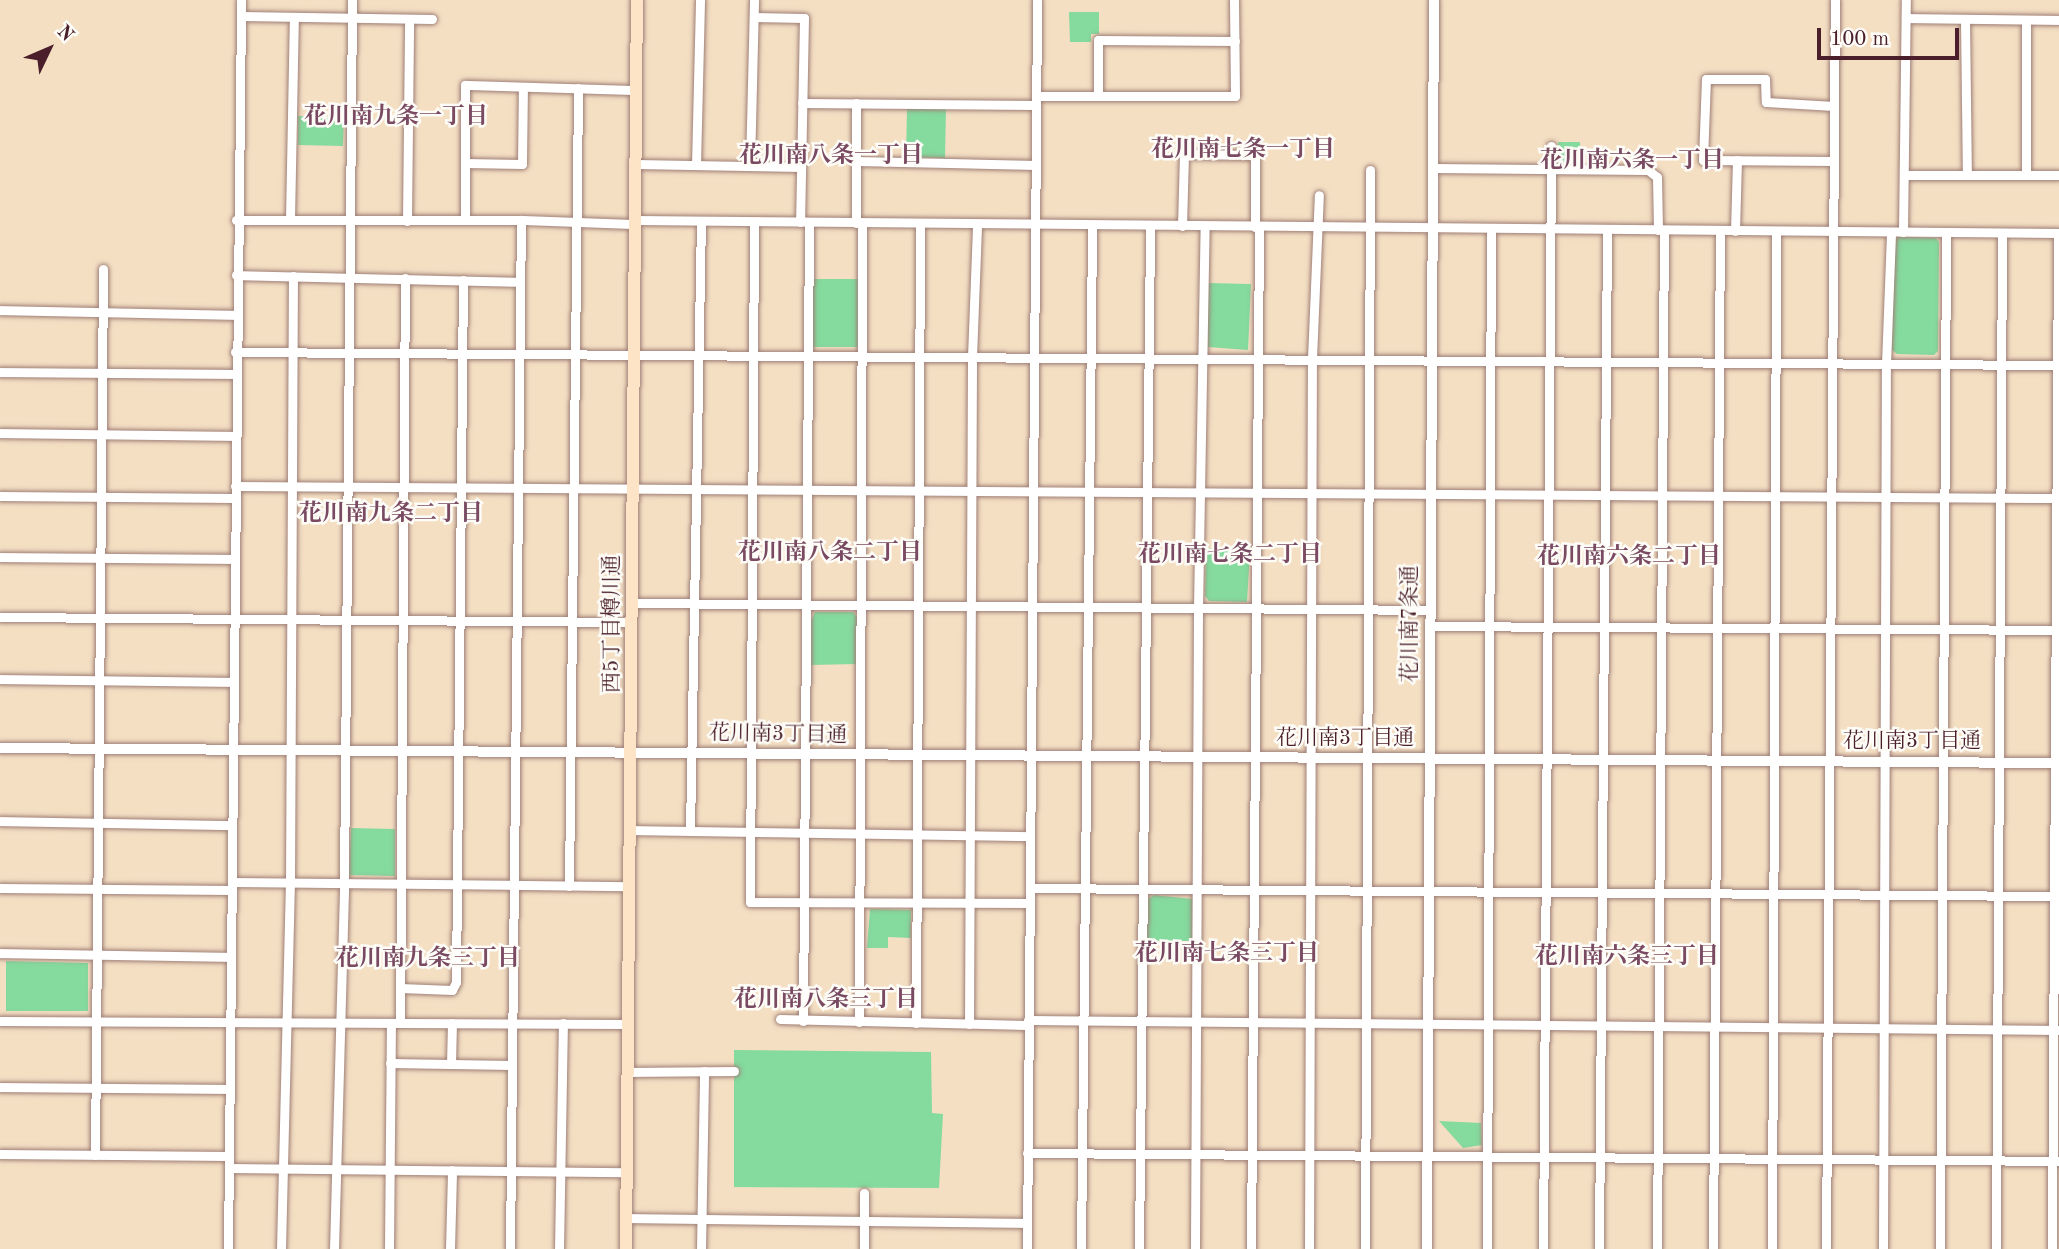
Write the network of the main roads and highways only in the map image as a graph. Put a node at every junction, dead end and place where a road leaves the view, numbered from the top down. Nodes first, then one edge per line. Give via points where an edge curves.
1 (637, 0) edge
2 (626, 1249) edge

1 - 2 main road, 西5丁目樽川通

